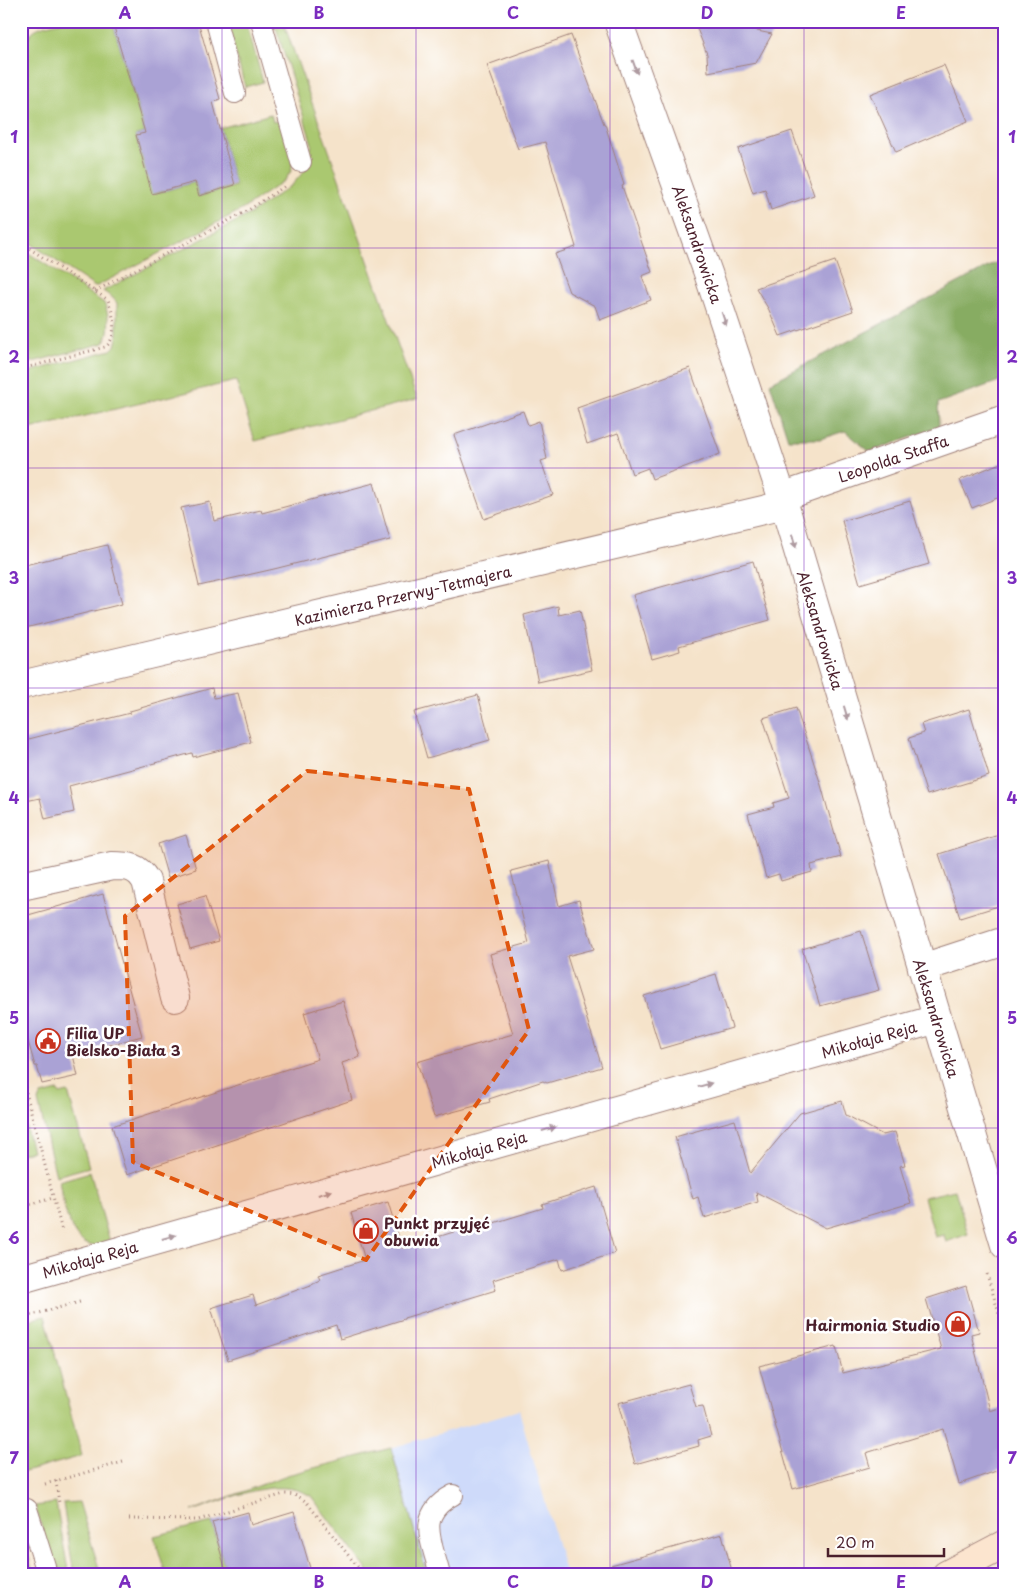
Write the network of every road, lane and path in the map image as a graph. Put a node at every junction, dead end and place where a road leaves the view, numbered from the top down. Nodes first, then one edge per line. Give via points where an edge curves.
1 (216, 21) edge
2 (261, 21) edge
3 (618, 21) edge
4 (236, 93) dead end
5 (300, 162) joint
6 (21, 243) edge
7 (95, 290) junction
8 (21, 369) edge
9 (1005, 419) edge
10 (783, 501) junction
11 (21, 685) edge
12 (21, 886) edge
13 (1005, 941) edge
14 (922, 968) junction
15 (174, 998) dead end
16 (937, 1020) junction
17 (22, 1072) edge
18 (53, 1198) junction
19 (21, 1206) edge
20 (1005, 1245) edge
21 (71, 1264) junction
22 (21, 1279) edge
23 (80, 1302) dead end
24 (21, 1318) edge
25 (123, 1462) dead end
26 (38, 1486) dead end
27 (453, 1495) dead end
28 (27, 1509) dead end
29 (129, 1519) dead end
30 (1005, 1544) edge
31 (46, 1575) edge
32 (364, 1575) edge
33 (440, 1575) edge
34 (946, 1575) edge

1 - 4 lane
2 - 5 lane
3 -> 10 street, Aleksandrowicka via 708,273
5 - 7 path via 295,176 286,185 247,211
6 - 7 path
7 - 8 path via 108,300 111,307 110,344
9 - 10 street, Leopolda Staffa
10 - 11 street, Kazimierza Przerwy-Tetmajera
10 -> 14 street, Aleksandrowicka
12 - 15 street via 112,866 127,866 140,872 146,881
13 - 14 street
14 - 16 street, Aleksandrowicka
16 - 20 street, Aleksandrowicka
21 -> 16 street, Mikołaja Reja
17 - 18 path
18 - 19 path
18 - 21 path
21 - 22 street, Mikołaja Reja
23 - 24 path
25 - 26 path
27 - 33 lane via 442,1501 430,1516 428,1529
28 - 31 lane
29 - 32 path via 198,1520 284,1494 300,1496
30 - 34 street

